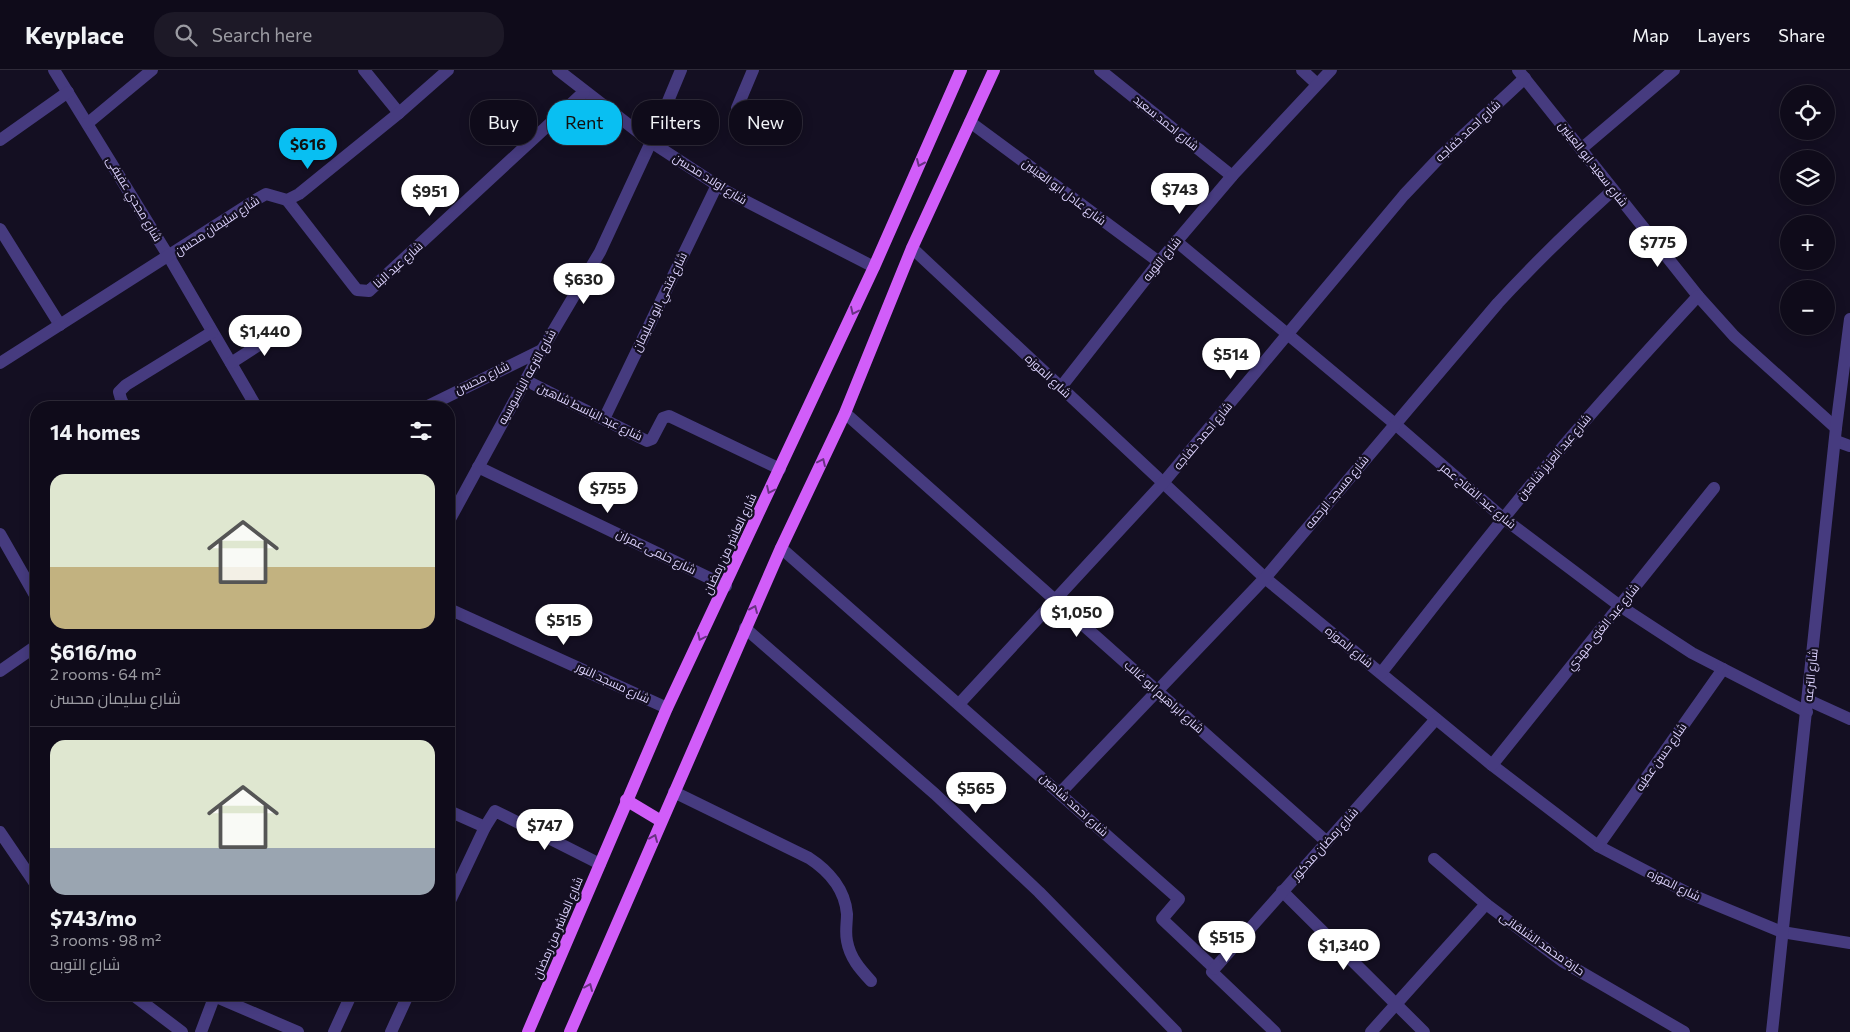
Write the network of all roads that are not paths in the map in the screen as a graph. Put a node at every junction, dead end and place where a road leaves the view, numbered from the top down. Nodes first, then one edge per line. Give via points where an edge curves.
1 (54, 70) edge
2 (152, 70) edge
3 (364, 70) edge
4 (448, 70) edge
5 (558, 70) edge
6 (681, 70) edge
7 (753, 70) edge
8 (961, 70) edge
9 (994, 70) edge
10 (1100, 70) edge
11 (1302, 70) edge
12 (1332, 70) edge
13 (1674, 70) edge
14 (1521, 74) edge
15 (1317, 84) junction
16 (68, 92) junction
17 (584, 92) junction
18 (668, 100) edge
19 (740, 100) edge
20 (399, 112) junction
21 (970, 122) junction
22 (88, 123) junction
23 (632, 128) edge
24 (0, 140) edge
25 (650, 145) edge
26 (656, 145) edge
27 (1581, 150) junction
28 (1232, 176) junction
29 (717, 185) junction
30 (1613, 190) junction
31 (287, 200) junction
32 (0, 229) edge
33 (1176, 241) junction
34 (912, 248) junction
35 (169, 257) junction
36 (1159, 262) junction
37 (874, 267) junction
38 (1698, 296) junction
39 (1850, 319) edge
40 (60, 325) junction
41 (285, 328) dead end
42 (212, 332) junction
43 (1287, 335) junction
44 (542, 350) junction
45 (231, 362) junction
46 (0, 363) edge
47 (525, 380) junction
48 (1060, 387) junction
49 (122, 401) edge
50 (253, 401) edge
51 (438, 401) edge
52 (846, 412) junction
53 (604, 419) junction
54 (1395, 424) junction
55 (1836, 428) junction
56 (1836, 441) junction
57 (1850, 446) edge
58 (478, 467) junction
59 (780, 468) junction
60 (1163, 483) junction
61 (1714, 488) dead end
62 (455, 510) edge
63 (1503, 518) junction
64 (0, 534) edge
65 (781, 548) junction
66 (1265, 578) junction
67 (30, 586) edge
68 (726, 586) junction
69 (1055, 600) junction
70 (1620, 606) junction
71 (455, 612) edge
72 (745, 628) junction
73 (30, 650) edge
74 (1723, 669) junction
75 (0, 671) edge
76 (1381, 673) junction
77 (1157, 691) junction
78 (960, 704) junction
79 (1807, 706) junction
80 (667, 708) junction
81 (1436, 719) junction
82 (1850, 719) edge
83 (1492, 765) junction
84 (674, 792) junction
85 (1060, 793) junction
86 (626, 800) junction
87 (455, 814) edge
88 (661, 821) junction
89 (485, 827) junction
90 (1, 836) edge
91 (1327, 842) junction
92 (1598, 846) junction
93 (1434, 858) dead end
94 (600, 864) junction
95 (30, 876) edge
96 (455, 890) edge
97 (1282, 892) junction
98 (1486, 904) junction
99 (1782, 932) junction
100 (1850, 943) edge
101 (1214, 969) junction
102 (871, 980) dead end
103 (140, 1001) edge
104 (212, 1001) edge
105 (228, 1001) edge
106 (348, 1001) edge
107 (405, 1001) edge
108 (1396, 1004) junction
109 (182, 1032) edge
110 (202, 1032) edge
111 (298, 1032) edge
112 (334, 1032) edge
113 (391, 1032) edge
114 (528, 1032) edge
115 (570, 1032) edge
116 (1176, 1032) edge
117 (1275, 1032) edge
118 (1371, 1032) edge
119 (1424, 1032) edge
120 (1684, 1032) edge
121 (1772, 1032) edge

1 - 16 street, شارع مجدي عفيفى
2 - 22 street
3 - 20 street
4 - 20 street
5 - 17 street, شارع اولاد محسن
6 - 18 street, شارع الترعه الباسوسيه
7 - 19 street
8 -> 37 main road, شارع العاشر من رمضان
9 - 21 main road
10 - 28 street, شارع احمد سعيد
11 - 15 street
12 - 15 street, شارع التوبه
13 - 27 street
14 - 27 street, شارع سعيد ابو العينين
14 - 43 street, شارع احمد خفاجه via 1404,195
15 - 28 street, شارع التوبه
16 - 22 street, شارع مجدي عفيفى
16 - 24 street
17 - 23 street, شارع اولاد محسن
17 - 31 street, شارع عيد البنا via 369,291 357,290
20 - 31 street via 321,177
21 - 34 main road
21 - 36 street, شارع عادل ابو العينين
22 - 35 street, شارع مجدي عفيفى
25 - 44 street, شارع الترعه الباسوسيه via 600,252
26 - 29 street, شارع اولاد محسن
27 - 30 street, شارع سعيد ابو العينين
28 - 33 street, شارع التوبه
29 - 37 street, شارع اولاد محسن
29 - 53 street, شارع فتحي ابو سليمان
30 - 38 street, شارع سعيد ابو العينين
30 - 54 street, شارع مسجد الرحمه via 1535,263
31 - 35 street, شارع سليمان محسن via 266,194
32 - 40 street
33 - 36 street, شارع التوبه
33 - 43 street, شارع عبد الفتاح عمر
34 - 48 street, شارع الموزه
34 - 52 main road
35 - 40 street, شارع سليمان محسن
35 - 42 street, شارع مجدي عفيفى
36 - 48 street, شارع التوبه
37 -> 59 main road, شارع العاشر من رمضان
38 - 55 street, شارع سعيد ابو العينين via 1734,336
38 - 63 street, شارع عبد العزيز شاهين via 1605,396
39 - 55 street, شارع الترعه
40 - 46 street, شارع سليمان محسن
41 - 45 street
42 - 45 street, شارع مجدي عفيفى
42 - 49 street via 126,385 120,392
43 - 54 street, شارع عبد الفتاح عمر
43 - 60 street, شارع احمد خفاجه
44 - 47 street, شارع الترعه الباسوسيه
44 - 51 street, شارع محسن
45 - 50 street, شارع مجدي عفيفى
47 - 53 street, شارع عبد الباسط شاهين
47 - 58 street, شارع الترعه الباسوسيه
48 - 60 street, شارع الموزه
65 -> 52 main road
52 - 69 street, شارع ابراهيم ابو غالب
53 - 59 street, شارع عبد الباسط شاهين via 647,440 652,439 663,418 669,416
54 - 63 street, شارع عبد الفتاح عمر
54 - 66 street, شارع مسجد الرحمه
55 - 56 street, شارع الترعه
56 - 57 street
56 - 79 street, شارع الترعه
58 - 62 street, شارع الترعه الباسوسيه
58 - 68 street, شارع حلمى عمران
59 -> 68 main road, شارع العاشر من رمضان
60 - 66 street, شارع الموزه
60 - 69 street, شارع احمد خفاجه
61 - 70 street, شارع عبد الغنى مهدي
63 - 70 street, شارع عبد الفتاح عمر
63 - 76 street, شارع عبد العزيز شاهين
64 - 67 street
72 -> 65 main road
65 - 78 street, شارع احمد شاهين
66 - 76 street, شارع الموزه
66 - 77 street, شارع مسجد الرحمه
68 -> 80 main road, شارع العاشر من رمضان
69 - 77 street, شارع ابراهيم ابو غالب
69 - 78 street, شارع احمد خفاجه
70 - 74 street, شارع عبد الفتاح عمر via 1692,653
70 - 83 street, شارع عبد الغنى مهدي
71 - 80 street, شارع مسجد النور
72 - 84 main road
72 - 116 street via 935,794 1039,892
73 - 75 street
74 - 79 street, شارع عبد الفتاح عمر
74 - 92 street, شارع حسن عطيه
76 - 81 street, شارع الموزه
77 - 85 street, شارع مسجد الرحمه
77 - 91 street, شارع ابراهيم ابو غالب
78 - 85 street, شارع احمد شاهين
79 - 82 street, شارع عبد الفتاح عمر
79 - 99 street, شارع الترعه
80 - 86 main road, شارع العاشر من رمضان
81 - 83 street, شارع الموزه
81 - 91 street, شارع رمضان مدكور
83 - 92 street, شارع الموزه
84 - 88 main road
84 - 102 street via 809,858 826,871 846,905 847,942 851,955 857,967
85 - 101 street, شارع احمد شاهين via 1179,899 1162,919
86 - 88 main road
86 - 94 main road, شارع العاشر من رمضان
87 - 89 street
115 -> 88 main road
89 - 94 street via 494,811 499,812
89 - 96 street
90 - 95 street
91 - 97 street, شارع رمضان مدكور
92 - 99 street, شارع الموزه via 1690,894
93 - 98 street, حارة محمد الشلقانى
94 - 114 main road, شارع العاشر من رمضان
97 - 101 street, شارع رمضان مدكور
97 - 108 street
98 - 108 street
98 - 120 street, حارة محمد الشلقانى via 1562,961
99 - 100 street, شارع الموزه
99 - 121 street, شارع الترعه
101 - 117 street, شارع احمد شاهين via 1212,972
103 - 109 street
104 - 110 street
105 - 111 street
106 - 112 street
107 - 113 street
108 - 118 street
108 - 119 street

